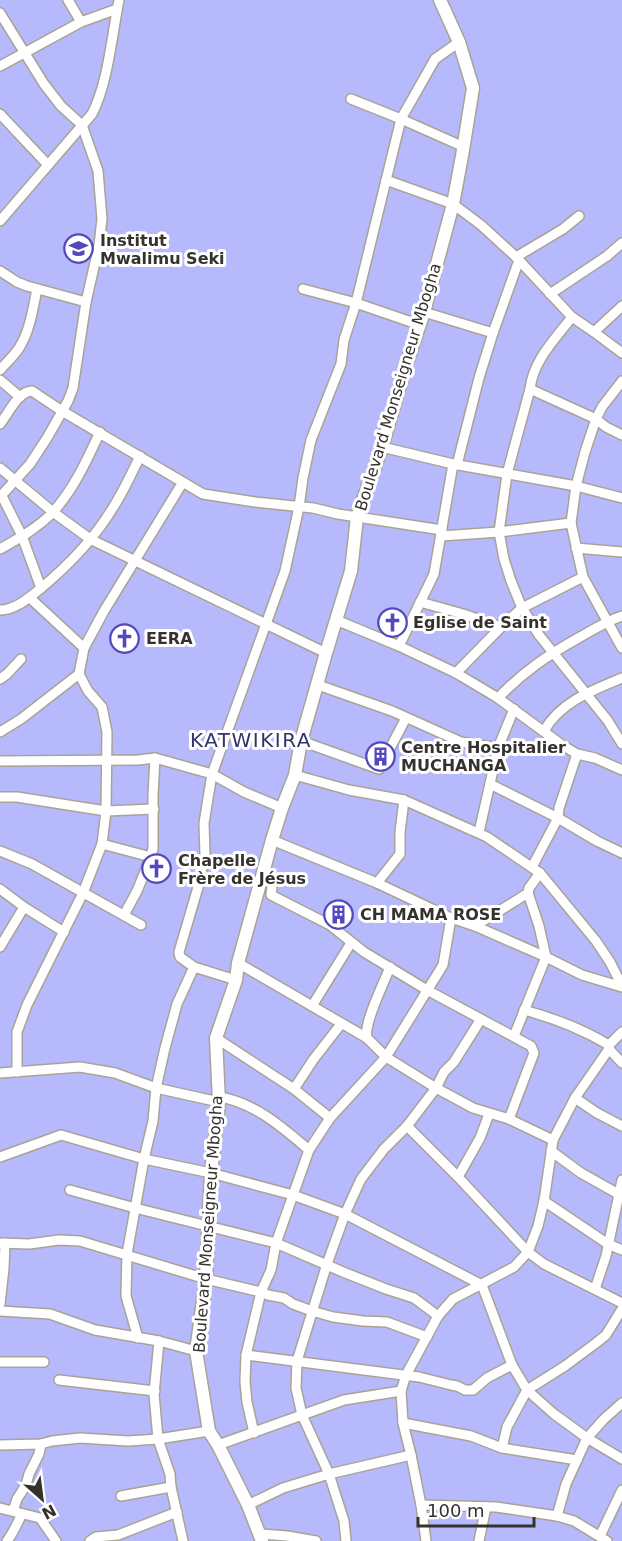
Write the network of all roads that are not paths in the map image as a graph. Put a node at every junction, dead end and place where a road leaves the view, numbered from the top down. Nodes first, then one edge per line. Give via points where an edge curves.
1 (68, 0) edge
2 (440, 0) edge
3 (118, 5) edge
4 (0, 13) edge
5 (81, 22) junction
6 (459, 42) junction
7 (24, 54) junction
8 (0, 66) edge
9 (351, 99) dead end
10 (0, 114) edge
11 (401, 119) junction
12 (82, 126) junction
13 (464, 147) junction
14 (48, 165) junction
15 (386, 180) junction
16 (453, 204) junction
17 (579, 216) dead end
18 (0, 221) edge
19 (622, 243) edge
20 (518, 258) junction
21 (0, 271) edge
22 (37, 289) junction
23 (303, 289) dead end
24 (550, 294) junction
25 (86, 302) junction
26 (356, 303) junction
27 (622, 306) edge
28 (424, 312) junction
29 (572, 318) junction
30 (420, 325) junction
31 (594, 332) junction
32 (493, 333) junction
33 (622, 353) edge
34 (0, 370) edge
35 (0, 380) edge
36 (622, 381) edge
37 (530, 389) junction
38 (20, 397) junction
39 (62, 411) junction
40 (596, 419) junction
41 (0, 424) edge
42 (100, 432) junction
43 (622, 435) edge
44 (382, 447) junction
45 (140, 456) junction
46 (455, 464) junction
47 (0, 468) edge
48 (507, 474) junction
49 (15, 482) junction
50 (183, 482) junction
51 (576, 486) junction
52 (1, 497) edge
53 (622, 498) edge
54 (299, 507) junction
55 (53, 512) junction
56 (357, 517) junction
57 (571, 523) junction
58 (499, 532) junction
59 (442, 533) junction
60 (22, 536) junction
61 (90, 539) junction
62 (576, 548) junction
63 (0, 549) edge
64 (622, 552) edge
65 (135, 561) junction
66 (583, 577) junction
67 (41, 588) junction
68 (30, 598) junction
69 (420, 602) junction
70 (522, 608) junction
71 (0, 610) edge
72 (622, 616) edge
73 (336, 620) junction
74 (607, 621) junction
75 (266, 623) junction
76 (501, 627) junction
77 (399, 646) junction
78 (84, 648) junction
79 (622, 648) edge
80 (552, 652) junction
81 (326, 653) junction
82 (21, 659) dead end
83 (456, 673) junction
84 (78, 674) junction
85 (622, 678) edge
86 (0, 679) edge
87 (318, 685) junction
88 (586, 693) junction
89 (498, 698) junction
90 (514, 709) junction
91 (406, 718) junction
92 (544, 730) junction
93 (0, 732) edge
94 (301, 741) junction
95 (622, 744) edge
96 (498, 748) junction
97 (577, 754) junction
98 (155, 758) junction
99 (106, 759) junction
100 (0, 760) edge
101 (622, 770) edge
102 (212, 774) junction
103 (294, 776) junction
104 (490, 784) junction
105 (0, 797) edge
106 (404, 800) junction
107 (282, 808) junction
108 (154, 809) junction
109 (106, 811) junction
110 (558, 818) junction
111 (479, 832) junction
112 (272, 840) junction
113 (102, 844) junction
114 (0, 851) edge
115 (622, 853) edge
116 (151, 857) junction
117 (536, 870) junction
118 (261, 878) junction
119 (378, 883) junction
120 (0, 889) edge
121 (83, 893) junction
122 (528, 893) junction
123 (24, 907) junction
124 (124, 915) junction
125 (451, 918) junction
126 (141, 925) dead end
127 (475, 926) junction
128 (64, 932) junction
129 (351, 943) junction
130 (0, 947) edge
131 (546, 957) junction
132 (238, 963) junction
133 (194, 967) junction
134 (390, 967) junction
135 (236, 980) junction
136 (622, 986) edge
137 (427, 990) junction
138 (312, 1006) junction
139 (524, 1010) junction
140 (481, 1019) junction
141 (341, 1024) junction
142 (622, 1032) edge
143 (514, 1036) junction
144 (216, 1038) junction
145 (366, 1038) junction
146 (609, 1047) junction
147 (386, 1057) junction
148 (622, 1064) edge
149 (17, 1072) junction
150 (0, 1073) edge
151 (156, 1088) junction
152 (436, 1088) junction
153 (294, 1089) junction
154 (574, 1098) junction
155 (219, 1100) junction
156 (489, 1114) junction
157 (330, 1118) junction
158 (508, 1119) junction
159 (407, 1126) junction
160 (622, 1126) edge
161 (553, 1140) junction
162 (309, 1150) junction
163 (551, 1151) junction
164 (0, 1157) edge
165 (144, 1159) junction
166 (212, 1173) junction
167 (458, 1178) junction
168 (622, 1180) edge
169 (70, 1190) dead end
170 (293, 1195) junction
171 (621, 1195) edge
172 (544, 1201) junction
173 (135, 1208) junction
174 (345, 1214) junction
175 (210, 1226) junction
176 (2, 1243) edge
177 (276, 1243) junction
178 (608, 1244) junction
179 (622, 1250) edge
180 (528, 1252) junction
181 (127, 1254) junction
182 (327, 1264) junction
183 (206, 1279) junction
184 (482, 1285) junction
185 (595, 1289) junction
186 (261, 1292) junction
187 (622, 1303) edge
188 (0, 1304) edge
189 (622, 1309) edge
190 (0, 1311) edge
191 (312, 1311) junction
192 (438, 1316) junction
193 (427, 1337) junction
194 (138, 1338) junction
195 (159, 1341) junction
196 (196, 1351) junction
197 (246, 1355) junction
198 (0, 1362) edge
199 (44, 1362) dead end
200 (297, 1362) junction
201 (512, 1365) junction
202 (406, 1375) junction
203 (59, 1380) dead end
204 (527, 1390) junction
205 (155, 1391) junction
206 (401, 1391) junction
207 (622, 1403) edge
208 (302, 1415) junction
209 (403, 1424) junction
210 (209, 1431) junction
211 (254, 1433) junction
212 (587, 1438) junction
213 (158, 1439) junction
214 (41, 1444) junction
215 (0, 1445) edge
216 (218, 1445) junction
217 (502, 1448) junction
218 (411, 1455) junction
219 (577, 1460) junction
220 (622, 1460) edge
221 (329, 1474) junction
222 (171, 1487) junction
223 (622, 1490) edge
224 (121, 1496) dead end
225 (248, 1504) junction
226 (421, 1505) junction
227 (486, 1507) junction
228 (0, 1508) edge
229 (18, 1512) junction
230 (177, 1512) junction
231 (557, 1516) junction
232 (262, 1538) edge
233 (604, 1539) edge
234 (7, 1541) edge
235 (56, 1541) edge
236 (90, 1541) edge
237 (183, 1541) edge
238 (316, 1541) edge
239 (346, 1541) edge
240 (426, 1541) edge
241 (479, 1541) edge

1 - 5 street
2 - 6 street, Boulevard Monseigneur Mbogha
3 - 5 street
3 - 12 street via 98,102
4 - 7 street
5 - 7 street
6 - 11 street via 435,58
6 - 13 street, Boulevard Monseigneur Mbogha via 472,88
7 - 8 street
7 - 12 street via 61,106
9 - 11 street
10 - 14 street
11 - 13 street
11 - 15 street
12 - 14 street
12 - 25 street via 98,171 102,219
13 - 16 street, Boulevard Monseigneur Mbogha
14 - 18 street
15 - 16 street
15 - 26 street
16 - 20 street
16 - 28 street, Boulevard Monseigneur Mbogha
17 - 20 street
19 - 24 street
20 - 24 street
20 - 32 street
21 - 22 street
22 - 25 street
22 - 34 street via 23,342
23 - 26 street
24 - 29 street
25 - 39 street via 73,388
26 - 30 street
26 - 54 street via 341,364 311,440
27 - 31 street
28 - 30 street, Boulevard Monseigneur Mbogha
28 - 32 street
29 - 31 street
29 - 37 street via 537,364
30 - 44 street, Boulevard Monseigneur Mbogha
31 - 33 street
32 - 46 street
35 - 38 street
36 - 40 street
37 - 40 street
37 - 48 street
38 - 39 street via 32,391
38 - 41 street
39 - 42 street
39 - 49 street
40 - 43 street
40 - 51 street
42 - 45 street
42 - 55 street via 86,464
44 - 46 street
44 - 56 street, Boulevard Monseigneur Mbogha
45 - 50 street
45 - 61 street via 114,506
46 - 48 street
46 - 59 street
47 - 49 street
48 - 51 street
48 - 58 street
49 - 52 street
49 - 55 street
50 - 54 street via 212,496
50 - 65 street
51 - 53 street
51 - 57 street
52 - 60 street
54 - 56 street
54 - 75 street via 285,571
55 - 60 street
55 - 61 street
56 - 59 street
56 - 73 street, Boulevard Monseigneur Mbogha via 351,571
57 - 58 street
57 - 62 street
58 - 59 street
58 - 70 street via 504,559
59 - 69 street via 434,574
60 - 63 street
60 - 67 street
61 - 65 street
61 - 67 street
62 - 64 street
62 - 66 street
65 - 75 street
65 - 78 street
66 - 70 street
66 - 74 street
67 - 68 street
68 - 71 street
68 - 78 street
69 - 76 street
69 - 77 street
70 - 76 street
70 - 80 street
72 - 74 street
73 - 77 street
73 - 81 street, Boulevard Monseigneur Mbogha
74 - 79 street
74 - 80 street
75 - 81 street
75 - 102 street
76 - 83 street
77 - 83 street
78 - 84 street
80 - 88 street
80 - 89 street
81 - 87 street, Boulevard Monseigneur Mbogha
82 - 86 street
83 - 89 street
84 - 93 street
84 - 99 street via 102,707 107,732
85 - 88 street
87 - 91 street
87 - 94 street, Boulevard Monseigneur Mbogha
88 - 92 street via 561,710
88 - 95 street
89 - 90 street
90 - 92 street
90 - 96 street
91 - 94 street via 379,769
91 - 96 street via 460,742
92 - 97 street
94 - 103 street, Boulevard Monseigneur Mbogha
96 - 104 street
97 - 101 street
97 - 110 street
98 - 99 street
98 - 102 street
98 - 108 street
99 - 100 street
99 - 109 street
102 - 107 street
102 - 133 street via 201,877 179,952
103 - 106 street
103 - 107 street, Boulevard Monseigneur Mbogha
104 - 110 street
104 - 111 street
105 - 109 street
106 - 111 street
106 - 119 street via 400,854
107 - 112 street, Boulevard Monseigneur Mbogha
108 - 109 street
108 - 116 street
109 - 113 street
110 - 115 street
110 - 117 street
111 - 117 street
112 - 118 street, Boulevard Monseigneur Mbogha
112 - 119 street
113 - 116 street
113 - 121 street
114 - 121 street
116 - 124 street
117 - 122 street
117 - 136 street via 596,941
118 - 129 street via 271,882 271,895 330,925
118 - 132 street, Boulevard Monseigneur Mbogha
119 - 125 street
120 - 123 street
121 - 124 street
121 - 128 street
122 - 127 street
122 - 131 street
123 - 128 street
123 - 130 street
124 - 126 street
125 - 127 street
125 - 137 street via 443,965
127 - 131 street
128 - 149 street via 17,1032
129 - 134 street
129 - 138 street
131 - 136 street via 582,975
131 - 139 street
132 - 135 street, Boulevard Monseigneur Mbogha
132 - 138 street
133 - 135 street
133 - 151 street via 177,1004
134 - 137 street
134 - 145 street via 370,1014
135 - 144 street, Boulevard Monseigneur Mbogha
137 - 140 street
137 - 147 street
138 - 141 street
139 - 143 street
139 - 146 street via 586,1032
140 - 143 street
140 - 152 street
141 - 145 street
141 - 153 street
142 - 146 street
143 - 158 street via 531,1046 534,1053
144 - 153 street
144 - 155 street, Boulevard Monseigneur Mbogha
145 - 147 street
146 - 148 street
146 - 154 street
147 - 152 street
147 - 157 street
149 - 150 street
149 - 151 street via 80,1067 115,1073
151 - 155 street
151 - 165 street
152 - 156 street
152 - 159 street
153 - 157 street
154 - 160 street
154 - 161 street
155 - 162 street via 242,1104 272,1119
155 - 166 street, Boulevard Monseigneur Mbogha
156 - 158 street
156 - 167 street
157 - 162 street
158 - 161 street
159 - 167 street
159 - 174 street via 361,1179
161 - 163 street
162 - 170 street
163 - 171 street
163 - 172 street
164 - 165 street via 61,1135
165 - 166 street
165 - 173 street
166 - 170 street
166 - 175 street, Boulevard Monseigneur Mbogha
167 - 180 street
168 - 171 street
169 - 173 street
170 - 174 street
170 - 177 street
171 - 178 street
172 - 178 street
172 - 180 street
173 - 175 street
173 - 181 street
174 - 182 street
174 - 184 street
175 - 177 street
175 - 183 street, Boulevard Monseigneur Mbogha
176 - 181 street via 80,1241
176 - 188 street
177 - 182 street
177 - 186 street via 271,1270
178 - 179 street
178 - 185 street
180 - 184 street via 514,1267
180 - 185 street
181 - 183 street
181 - 194 street via 126,1296
182 - 191 street
182 - 192 street via 414,1298
183 - 186 street
183 - 196 street, Boulevard Monseigneur Mbogha
184 - 192 street via 453,1299
184 - 201 street
185 - 187 street
186 - 191 street
186 - 197 street
189 - 204 street via 606,1335
190 - 194 street via 50,1314 95,1330
191 - 193 street via 387,1322
191 - 200 street
192 - 193 street
193 - 202 street
194 - 195 street
195 - 196 street
195 - 205 street
196 - 210 street, Boulevard Monseigneur Mbogha
197 - 200 street
197 - 211 street via 246,1392
198 - 199 street
200 - 202 street
200 - 208 street via 296,1388
201 - 202 street via 473,1390
201 - 204 street
202 - 206 street
203 - 205 street
204 - 212 street
204 - 217 street via 507,1427
205 - 213 street
206 - 208 street via 344,1400
206 - 209 street
207 - 212 street
208 - 211 street
208 - 221 street
209 - 217 street via 471,1436
209 - 218 street
210 - 213 street
210 - 216 street, Boulevard Monseigneur Mbogha
211 - 216 street
212 - 219 street
212 - 220 street
213 - 214 street via 80,1438
213 - 222 street
214 - 215 street
214 - 229 street via 17,1500
216 - 225 street, Boulevard Monseigneur Mbogha
217 - 219 street
218 - 221 street
218 - 226 street
219 - 231 street
221 - 225 street
221 - 239 street
222 - 224 street
222 - 230 street
223 - 233 street
225 - 232 street, Boulevard Monseigneur Mbogha
226 - 227 street
226 - 240 street
227 - 231 street
227 - 241 street
228 - 229 street
229 - 234 street
229 - 235 street via 40,1518
230 - 236 street via 118,1535
230 - 237 street
231 - 233 street
232 - 238 street via 287,1536

